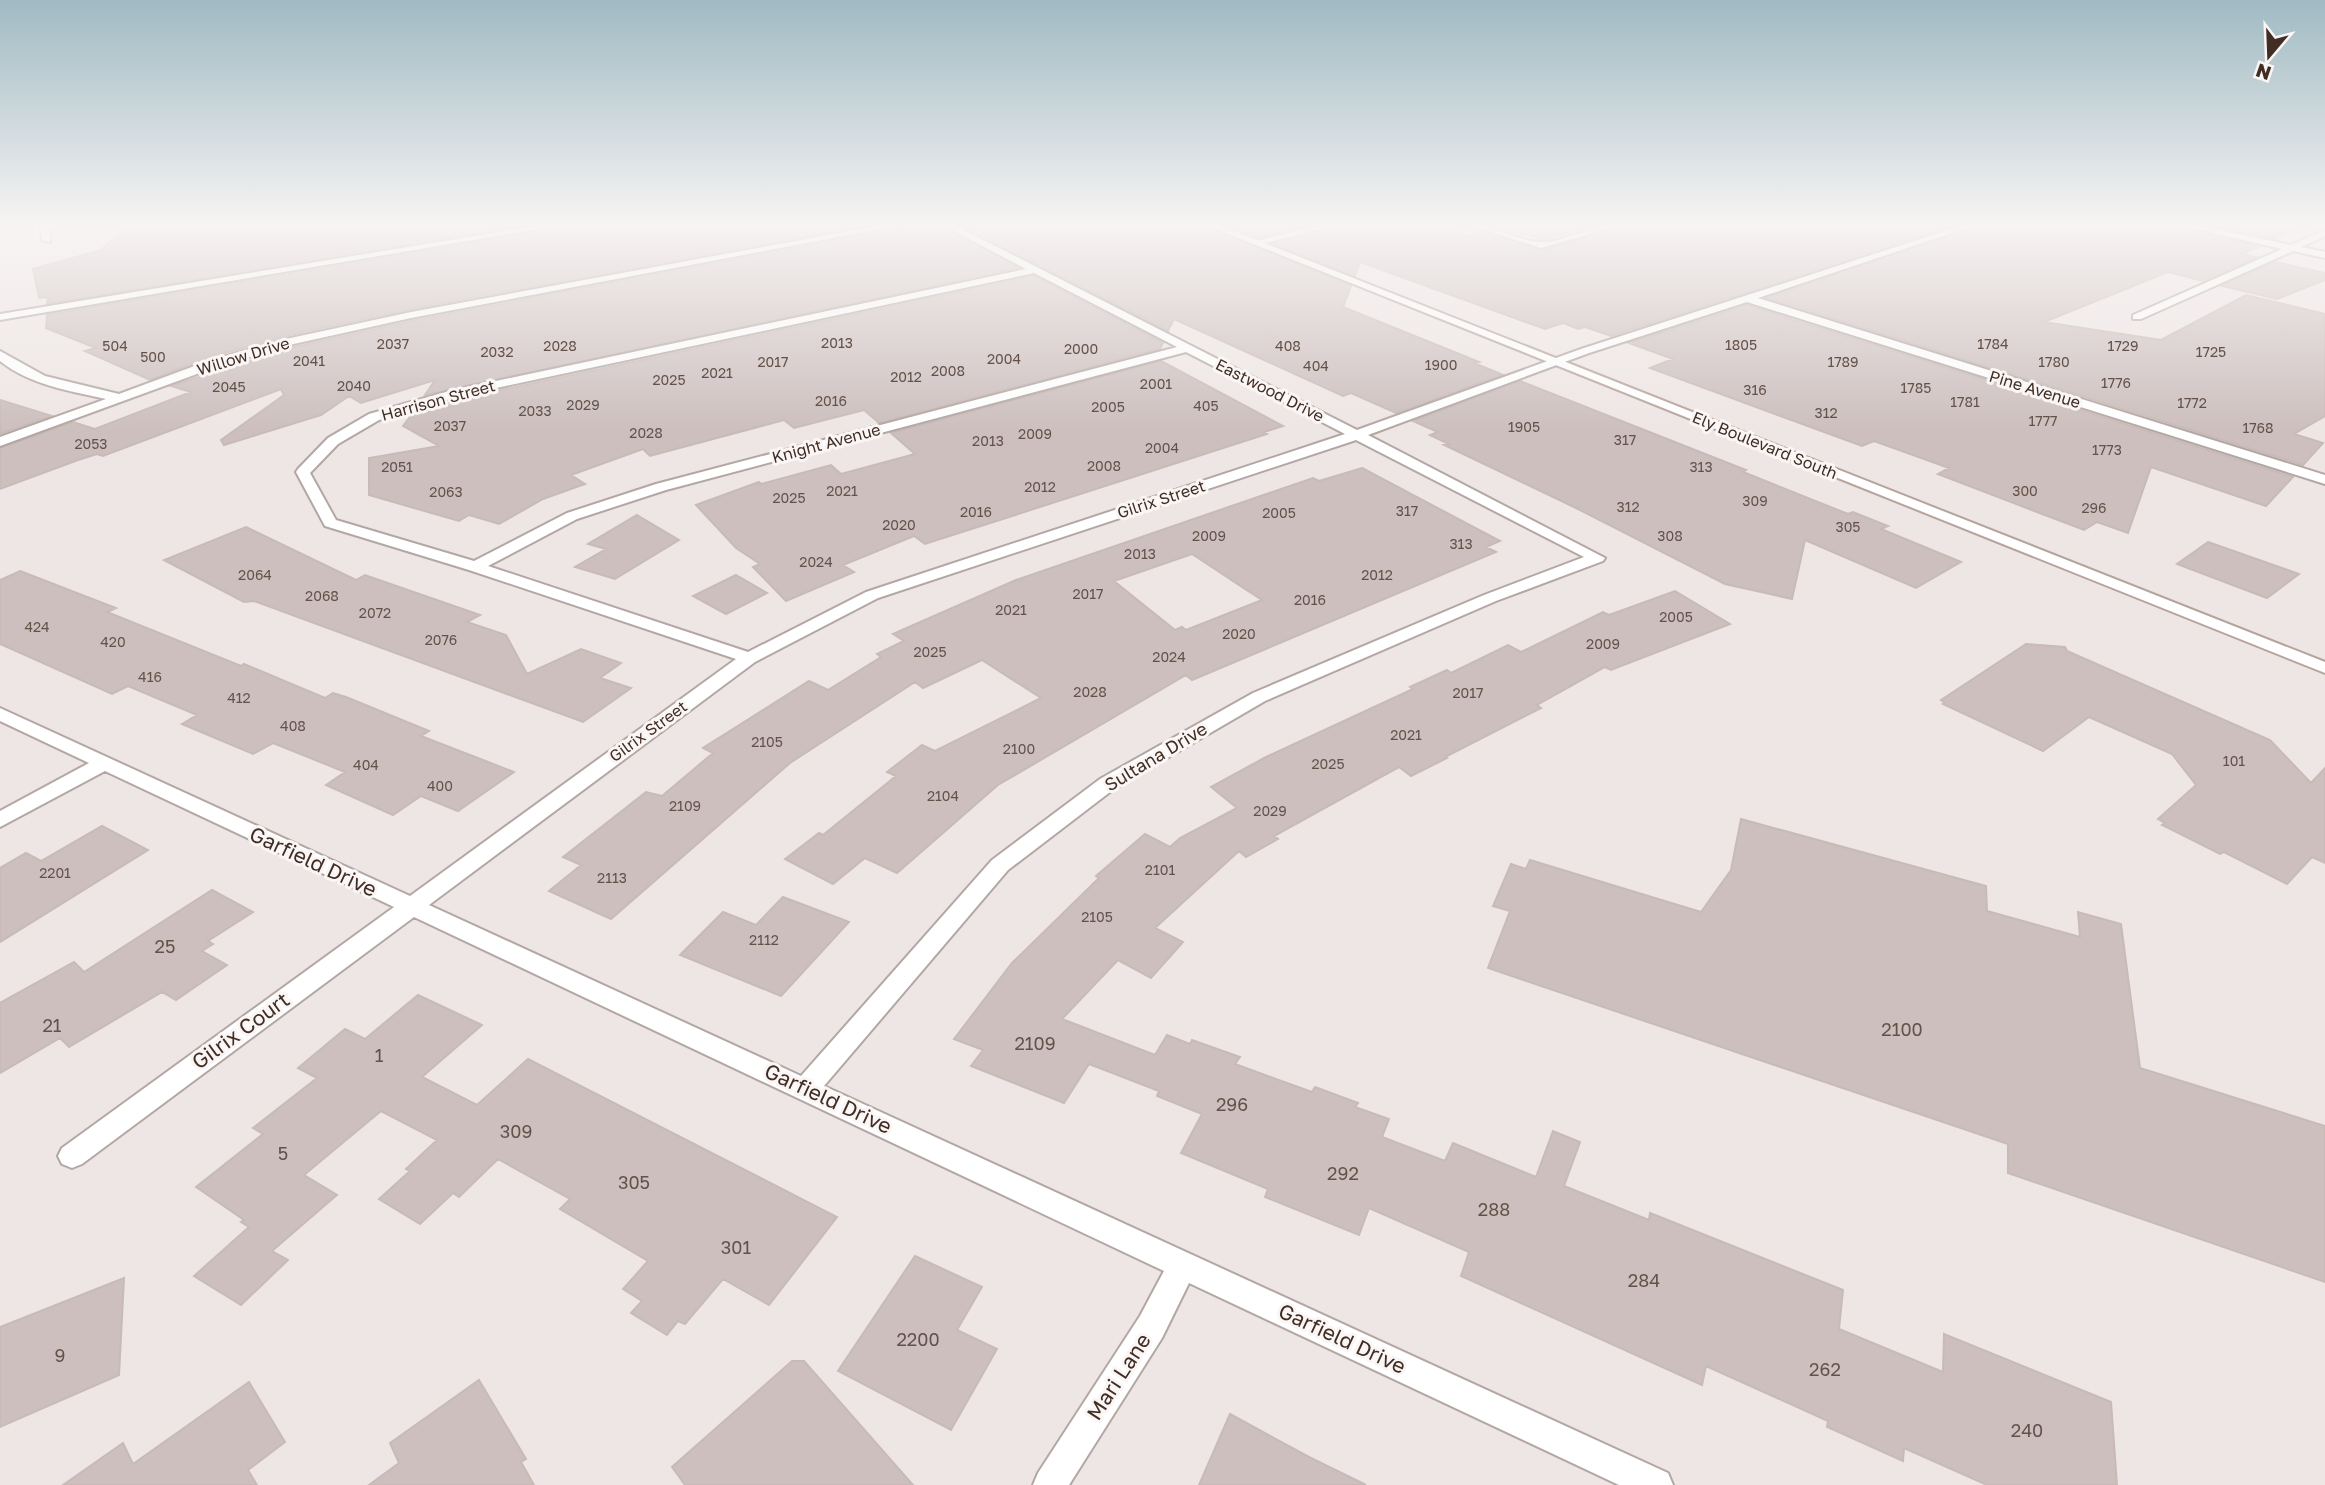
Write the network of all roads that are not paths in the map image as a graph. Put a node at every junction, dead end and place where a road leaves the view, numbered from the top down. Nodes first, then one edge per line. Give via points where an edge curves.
1 (150, 292) edge
2 (533, 292) edge
3 (930, 292) edge
4 (1079, 292) edge
5 (1384, 292) edge
6 (1764, 292) edge
7 (2192, 292) edge
8 (1746, 298) junction
9 (0, 317) edge
10 (2137, 317) dead end
11 (1188, 348) junction
12 (0, 355) edge
13 (1558, 361) junction
14 (121, 398) junction
15 (1356, 435) junction
16 (0, 442) edge
17 (2325, 480) edge
18 (1598, 558) joint
19 (475, 567) junction
20 (749, 658) junction
21 (2325, 668) edge
22 (0, 714) edge
23 (105, 763) junction
24 (0, 820) edge
25 (410, 907) junction
26 (806, 1088) junction
27 (72, 1156) dead end
28 (1183, 1265) junction
29 (1050, 1485) edge
30 (1656, 1485) edge

1 - 9 street
2 - 14 street, Willow Drive via 286,342
3 - 19 street, Harrison Street via 457,393 374,417 333,441 303,472 330,523
4 - 11 street, Eastwood Drive
5 - 13 street, Ely Boulevard South
6 - 8 street, Gilrix Street
7 - 10 street
8 - 13 street, Gilrix Street
8 - 17 street, Pine Avenue
11 - 15 street, Eastwood Drive
11 - 19 street, Knight Avenue via 661,487 572,516
12 - 14 street via 12,367 38,377
13 - 15 street, Gilrix Street
13 - 21 street, Ely Boulevard South
14 - 16 street, Willow Drive
15 - 18 street, Eastwood Drive
15 - 20 street, Gilrix Street via 872,595
18 - 26 street, Sultana Drive via 1490,598 1258,697 1107,784 1000,865
19 - 20 street, Harrison Street
20 - 25 street, Gilrix Street
22 - 23 street, Garfield Drive
23 - 24 street
23 - 25 street, Garfield Drive
25 - 26 street, Garfield Drive
25 - 27 street, Gilrix Court
26 - 28 street, Garfield Drive
28 - 29 street, Mari Lane via 1151,1327
28 - 30 street, Garfield Drive

